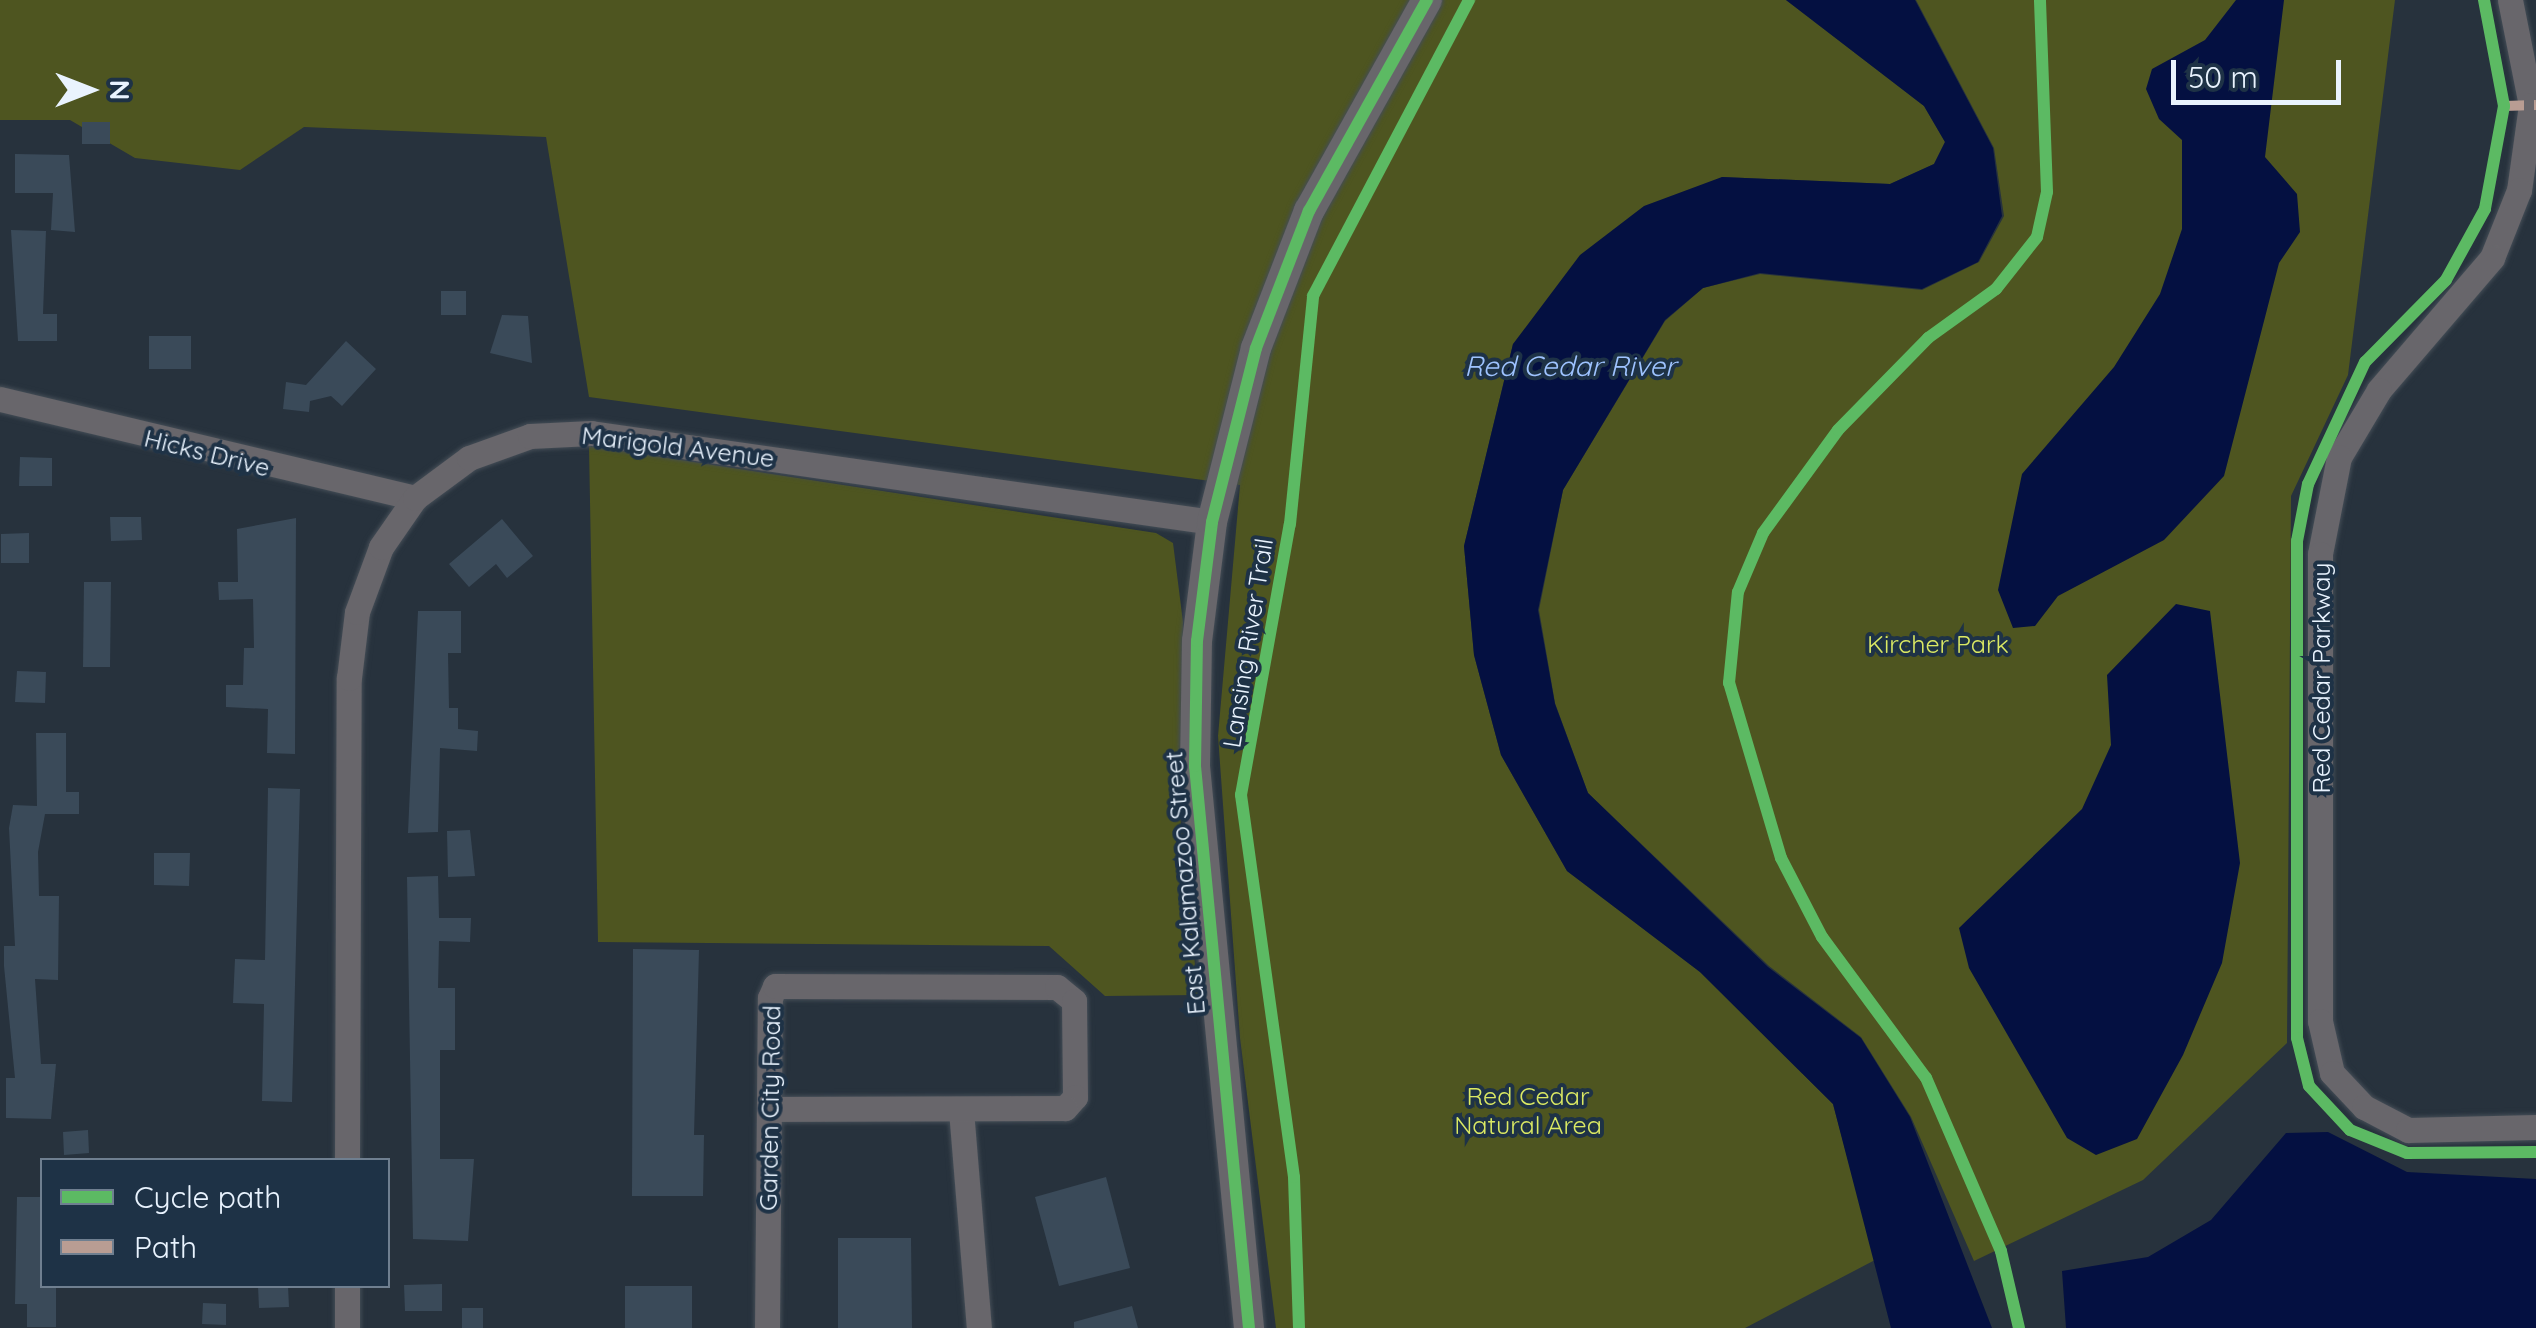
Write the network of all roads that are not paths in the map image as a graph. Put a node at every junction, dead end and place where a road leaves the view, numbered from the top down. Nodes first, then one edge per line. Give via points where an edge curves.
1 (1427, 0) edge
2 (2510, 0) edge
3 (0, 399) edge
4 (415, 498) junction
5 (1212, 522) junction
6 (770, 1109) junction
7 (962, 1110) junction
8 (2536, 1127) edge
9 (347, 1158) edge
10 (347, 1288) edge
11 (347, 1328) edge
12 (767, 1328) edge
13 (979, 1328) edge
14 (1249, 1328) edge

1 - 5 street, East Kalamazoo Street via 1309,211 1256,348
2 - 8 street, Red Cedar Parkway via 2531,105 2519,190 2492,258 2379,390 2339,457 2320,554 2320,1021 2332,1073 2364,1107 2408,1130
3 - 4 street, Hicks Drive
4 - 5 street, Marigold Avenue via 470,458 530,436 591,432
4 - 9 street, Marigold Avenue via 380,547 363,596 349,678
5 - 14 street, East Kalamazoo Street via 1196,642 1196,766
6 - 7 street
6 - 7 street, Garden City Road via 774,986 1057,986 1074,1000 1071,1106
6 - 12 street, Garden City Road
7 - 13 street
10 - 11 street

